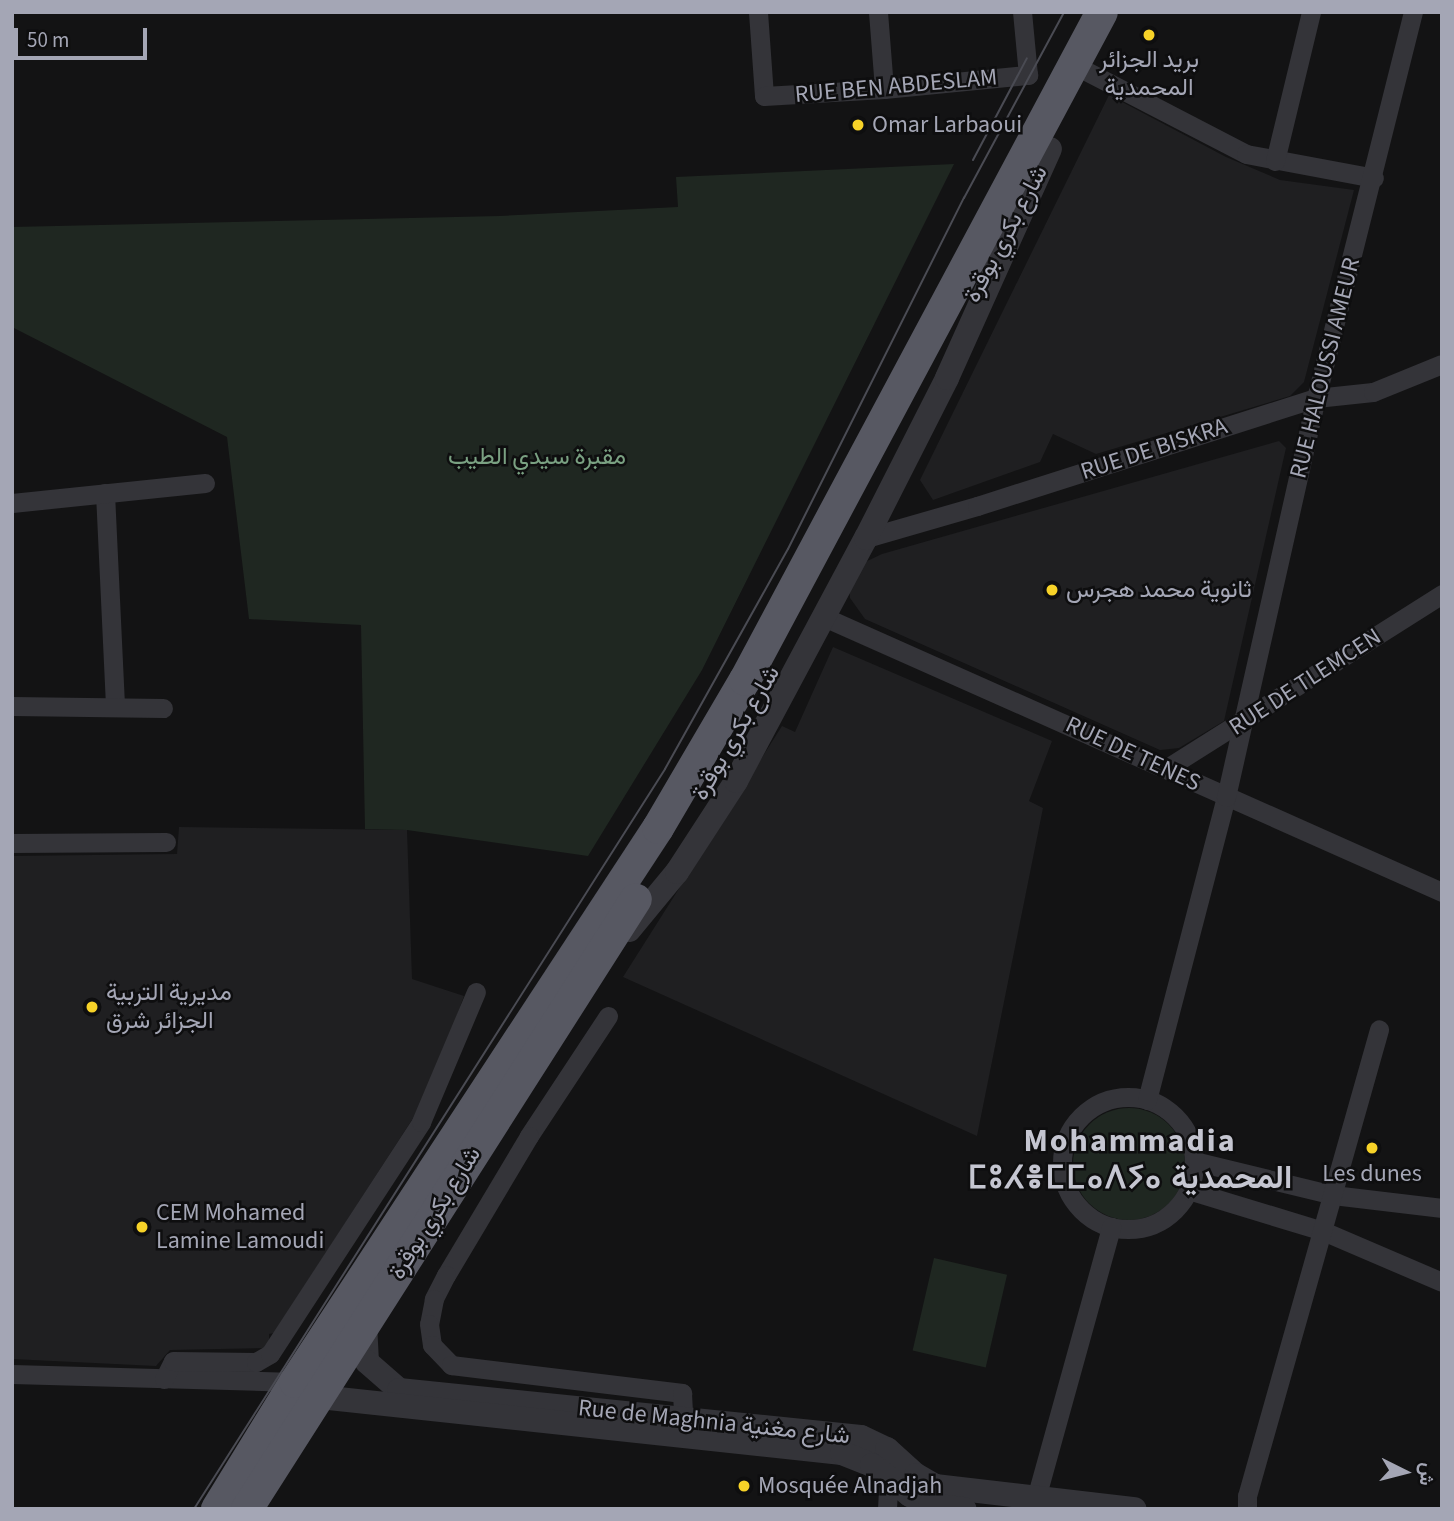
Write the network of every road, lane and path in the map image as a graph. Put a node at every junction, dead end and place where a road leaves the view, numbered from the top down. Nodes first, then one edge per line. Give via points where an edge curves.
1 (758, 12) edge
2 (878, 12) edge
3 (1022, 12) edge
4 (1102, 12) edge
5 (1117, 12) edge
6 (1311, 12) edge
7 (1413, 12) edge
8 (1088, 72) junction
9 (884, 89) junction
10 (1051, 149) junction
11 (1275, 161) junction
12 (1374, 178) junction
13 (1442, 365) edge
14 (1316, 398) junction
15 (205, 483) dead end
16 (105, 493) junction
17 (12, 503) edge
18 (866, 538) junction
19 (1442, 594) edge
20 (824, 617) junction
21 (12, 706) edge
22 (115, 707) junction
23 (163, 708) dead end
24 (1240, 724) junction
25 (1167, 768) junction
26 (1226, 797) junction
27 (166, 842) dead end
28 (12, 843) edge
29 (1442, 892) edge
30 (476, 992) dead end
31 (574, 995) junction
32 (608, 1016) dead end
33 (1379, 1029) dead end
34 (1147, 1100) junction
35 (1194, 1161) junction
36 (1188, 1190) junction
37 (1333, 1195) junction
38 (1442, 1208) edge
39 (1111, 1227) junction
40 (1323, 1231) junction
41 (1442, 1282) edge
42 (365, 1324) junction
43 (342, 1360) junction
44 (12, 1374) edge
45 (164, 1379) junction
46 (295, 1382) junction
47 (329, 1398) junction
48 (290, 1416) junction
49 (684, 1429) junction
50 (899, 1473) junction
51 (1035, 1503) edge
52 (217, 1509) edge
53 (247, 1509) edge
54 (264, 1509) edge
55 (887, 1509) edge
56 (965, 1509) edge
57 (1135, 1509) edge
58 (1247, 1509) edge

1 - 9 street, RUE BEN ABDESLAM via 764,96
2 - 9 street
3 - 9 street, RUE BEN ABDESLAM via 1028,75
4 - 46 highway, شارع بكري بوقرة via 746,680 658,828
5 - 8 highway, شارع بكري بوقرة
6 - 11 street
7 - 12 street, RUE HALOUSSI AMEUR
8 - 10 highway, شارع بكري بوقرة
8 - 11 street via 1246,154
10 - 18 street via 947,378
10 - 31 highway, شارع بكري بوقرة via 753,708
11 - 12 street
12 - 14 street, RUE HALOUSSI AMEUR
13 - 14 street, RUE DE BISKRA via 1373,392
14 - 18 street, RUE DE BISKRA
14 - 24 street, RUE HALOUSSI AMEUR
15 - 16 street
16 - 17 street
16 - 22 street
18 - 20 street
19 - 24 street, RUE DE TLEMCEN
20 - 25 street, RUE DE TENES
20 - 31 street via 736,781 692,851
21 - 22 street
22 - 23 street
24 - 25 street, RUE DE TLEMCEN
24 - 26 street, RUE HALOUSSI AMEUR
25 - 26 street, RUE DE TENES
26 - 29 street, RUE DE TENES
26 - 34 street, RUE HALOUSSI AMEUR
27 - 28 street
30 - 45 street via 421,1122 270,1354 256,1362 173,1360
31 - 42 highway, شارع بكري بوقرة
32 - 49 street via 446,1275 429,1324 432,1345 451,1366 682,1393
33 - 37 street
34 - 35 street via 1178,1120
34 - 39 street via 1126,1097 1097,1106 1073,1127 1065,1146 1063,1166 1072,1196 1093,1219
35 - 36 street
35 - 37 street
36 - 39 street via 1179,1206 1157,1222 1130,1230
36 - 40 street
37 - 38 street
37 - 40 street
39 - 51 street
40 - 41 street
40 - 58 street
42 - 43 highway, شارع بكري بوقرة
42 - 49 street, Rue de Maghnia شارع مغنية via 367,1362 399,1390
43 - 47 highway
43 - 48 highway, شارع بكري بوقرة
44 - 45 street
45 - 46 street
46 - 48 highway, شارع بكري بوقرة
47 - 49 street, Rue de Maghnia شارع مغنية
47 - 54 highway
48 - 52 highway
48 - 53 highway
49 - 50 street, Rue de Maghnia شارع مغنية via 781,1427 861,1437 887,1448
50 - 51 street, Rue de Maghnia شارع مغنية via 935,1486
50 - 55 street
50 - 56 street, Rue de Maghnia شارع مغنية via 930,1505
51 - 57 street, Rue de Maghnia شارع مغنية

